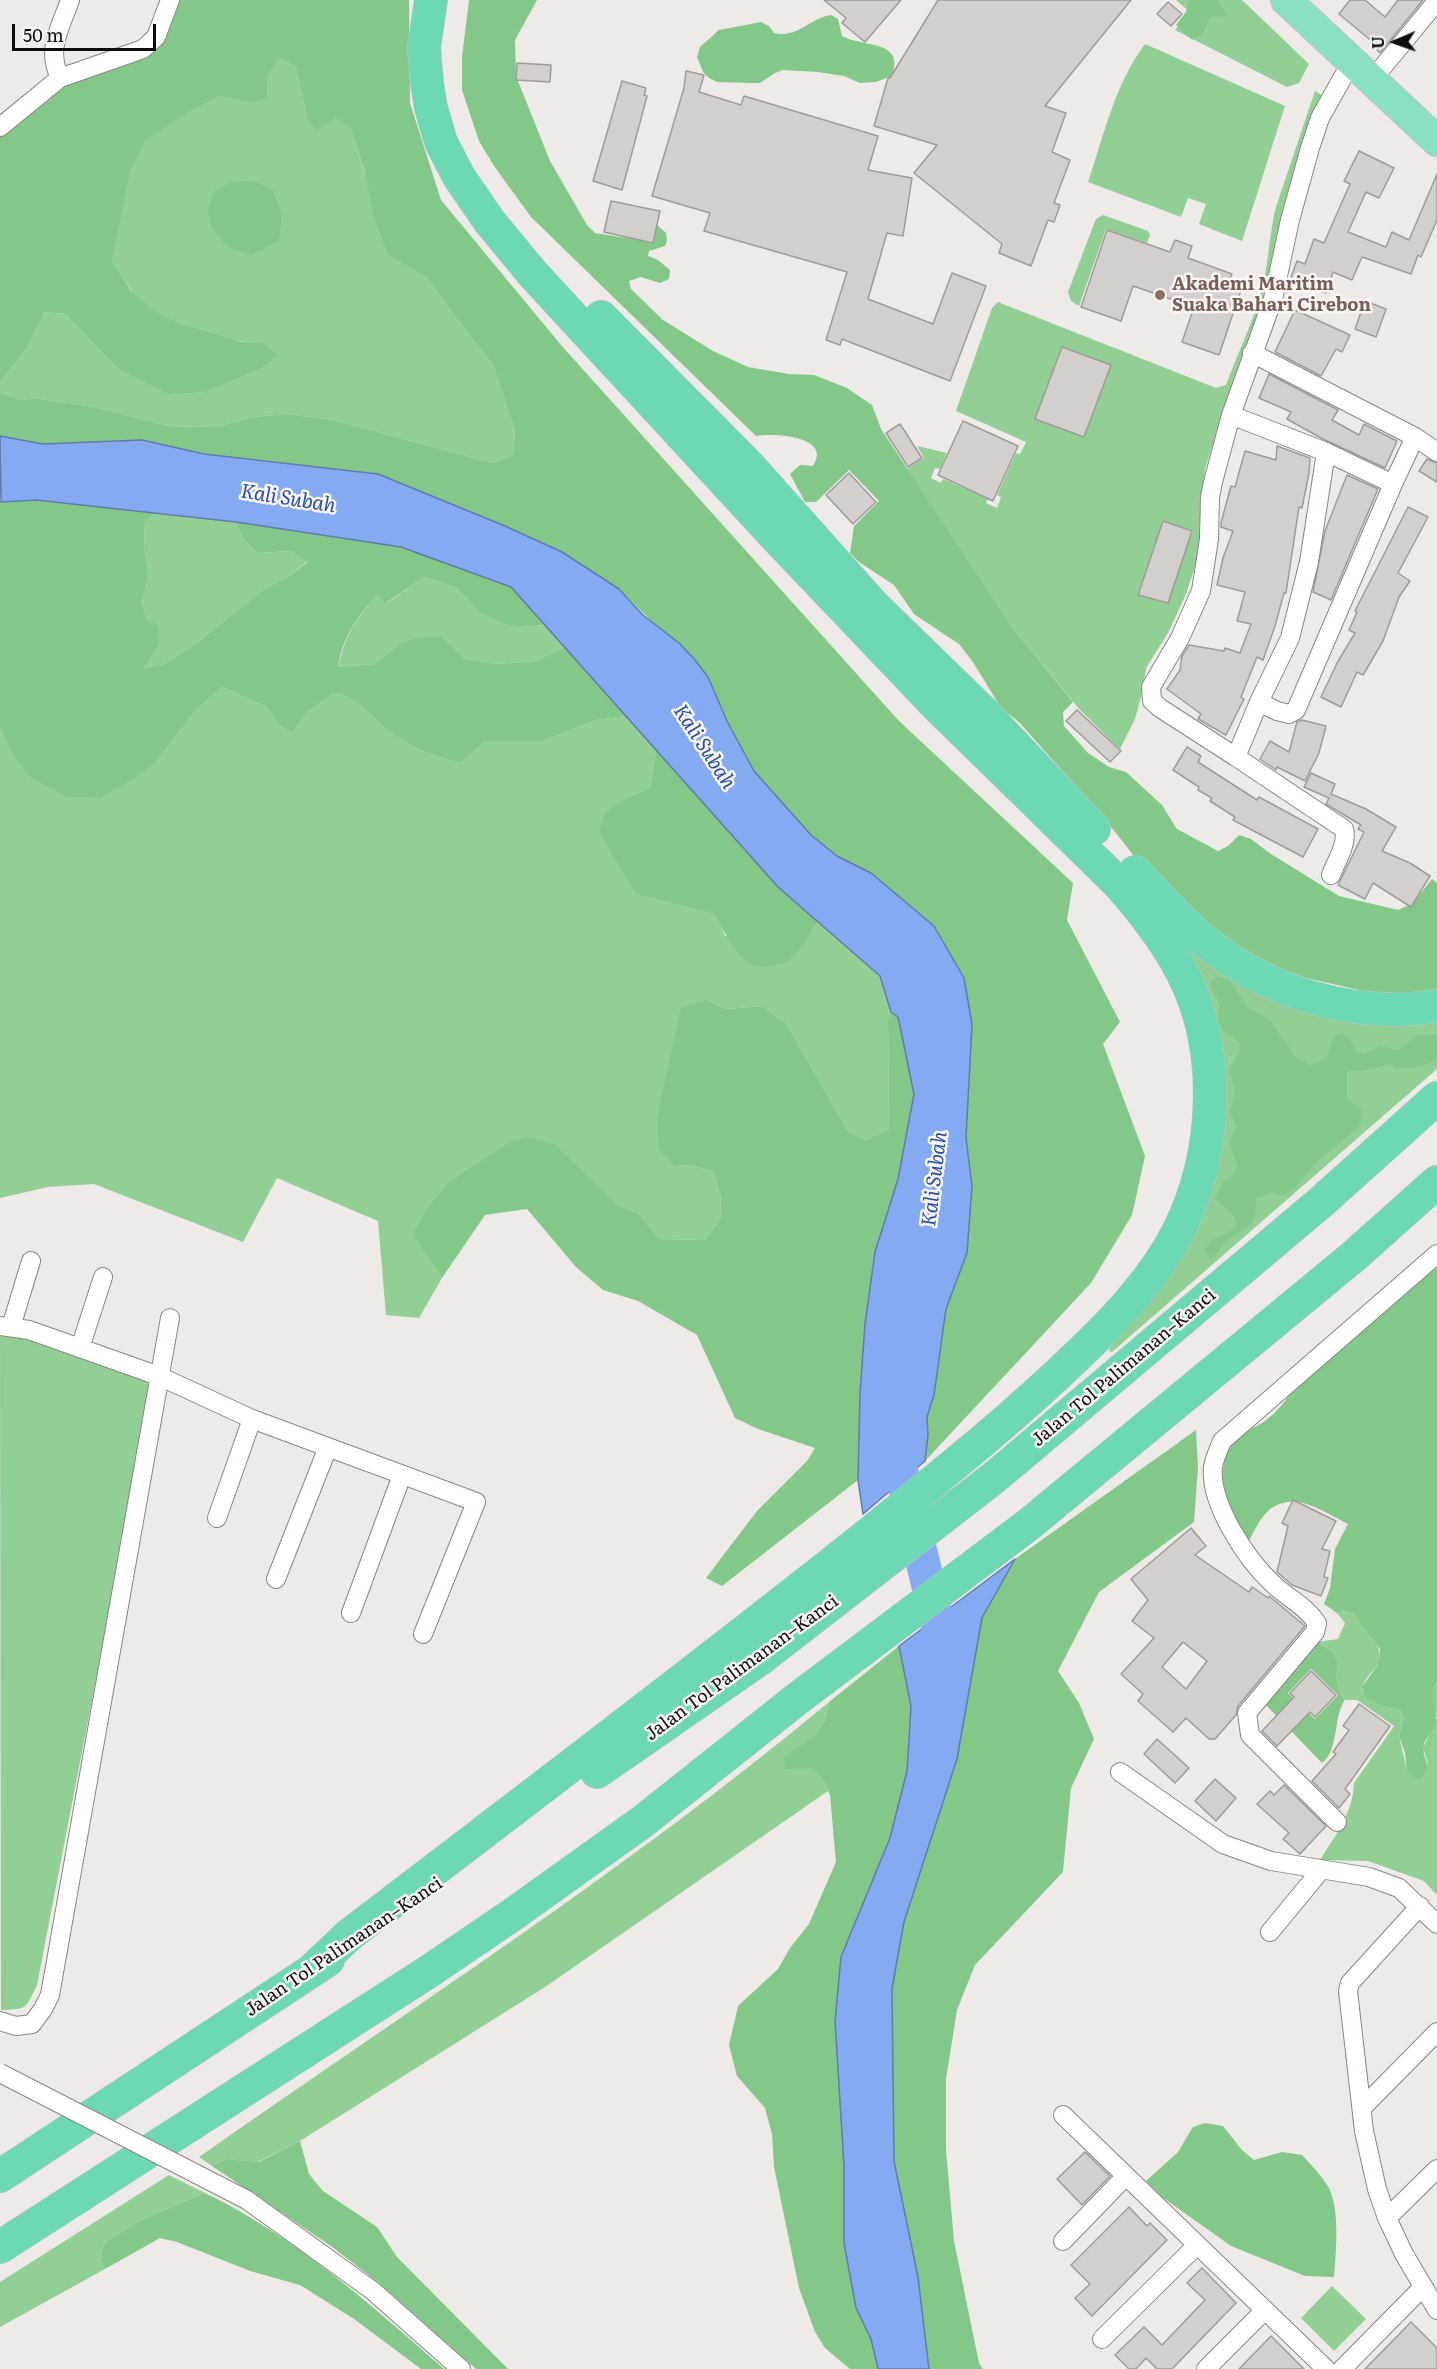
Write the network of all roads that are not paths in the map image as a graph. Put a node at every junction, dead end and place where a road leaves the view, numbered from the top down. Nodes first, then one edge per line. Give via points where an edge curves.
1 (70, 0) edge
2 (170, 0) edge
3 (431, 0) edge
4 (443, 0) edge
5 (1286, 0) edge
6 (1437, 1) edge
7 (1362, 71) junction
8 (60, 78) junction
9 (0, 127) edge
10 (1437, 141) edge
11 (1252, 353) junction
12 (1231, 415) junction
13 (1415, 437) junction
14 (1326, 452) junction
15 (1437, 452) edge
16 (1393, 484) junction
17 (1259, 702) junction
18 (1236, 758) junction
19 (1330, 875) dead end
20 (1437, 1006) edge
21 (1437, 1098) edge
22 (1437, 1182) edge
23 (1437, 1254) edge
24 (31, 1261) dead end
25 (103, 1277) dead end
26 (170, 1318) dead end
27 (5, 1326) edge
28 (80, 1348) junction
29 (159, 1376) junction
30 (252, 1419) junction
31 (328, 1447) junction
32 (402, 1475) junction
33 (217, 1518) dead end
34 (276, 1579) dead end
35 (351, 1613) dead end
36 (423, 1635) dead end
37 (753, 1645) junction
38 (1120, 1772) dead end
39 (1337, 1822) dead end
40 (1321, 1870) junction
41 (1420, 1906) junction
42 (1437, 1924) edge
43 (1270, 1932) dead end
44 (0, 2021) edge
45 (1437, 2032) edge
46 (0, 2073) edge
47 (1362, 2108) junction
48 (1063, 2115) dead end
49 (1437, 2169) edge
50 (0, 2176) edge
51 (1126, 2176) junction
52 (1387, 2218) junction
53 (1063, 2241) dead end
54 (1197, 2245) junction
55 (0, 2247) edge
56 (1422, 2288) junction
57 (1436, 2308) edge
58 (1264, 2310) junction
59 (1102, 2339) dead end
60 (461, 2369) edge
61 (1206, 2369) edge
62 (1326, 2369) edge
63 (1342, 2369) edge

1 - 8 street via 54,48 53,63
2 - 8 street via 153,43
3 - 37 highway via 424,48 427,83 441,142 490,222 540,282 936,705 1118,882 1163,938 1183,973 1203,1028 1210,1095 1198,1176 1179,1230 1146,1282 1048,1384
4 - 20 highway via 437,46 441,94 452,133 488,197 523,240 750,466 874,606 985,714 1176,915 1242,967 1300,994 1379,1011
5 - 7 highway
6 - 7 street
7 - 10 highway
7 - 11 street via 1320,118 1290,220 1273,299
8 - 9 street
11 - 12 street
11 - 13 street
12 - 14 street
12 - 18 street via 1210,498 1201,591 1150,691 1152,701 1160,708
13 - 15 street
13 - 16 street
14 - 16 street
14 - 17 street via 1301,600 1290,638
16 - 17 street via 1296,710 1289,714
17 - 18 street
18 - 19 street via 1344,829 1344,843
21 - 37 highway, Jalan Tol Palimanan–Kanci via 1320,1203 996,1476
22 - 55 highway via 1354,1256 1028,1526 797,1698 642,1822 419,1978
23 - 39 street via 1222,1441 1213,1466 1214,1490 1230,1530 1272,1584 1309,1611 1317,1623 1315,1632 1247,1713 1250,1734
24 - 27 street
25 - 28 street
26 - 29 street
27 - 28 street
28 - 29 street
29 - 30 street
29 - 44 street via 50,1995 32,2024 16,2026
30 - 31 street
30 - 33 street
31 - 32 street
31 - 34 street
32 - 35 street
32 - 36 street via 476,1502
37 - 50 highway, Jalan Tol Palimanan–Kanci via 348,1936 310,1972
38 - 40 street via 1223,1844 1271,1861
40 - 41 street via 1369,1877 1399,1888
40 - 43 street
41 - 42 street
41 - 47 street via 1350,1983 1349,2006
45 - 47 street
46 - 60 street, bridge via 247,2200 373,2291
47 - 52 street via 1370,2162
48 - 51 street
49 - 52 street
51 - 53 street
51 - 54 street
52 - 56 street
54 - 58 street
54 - 59 street
56 - 57 street
56 - 63 street
58 - 61 street
58 - 62 street

